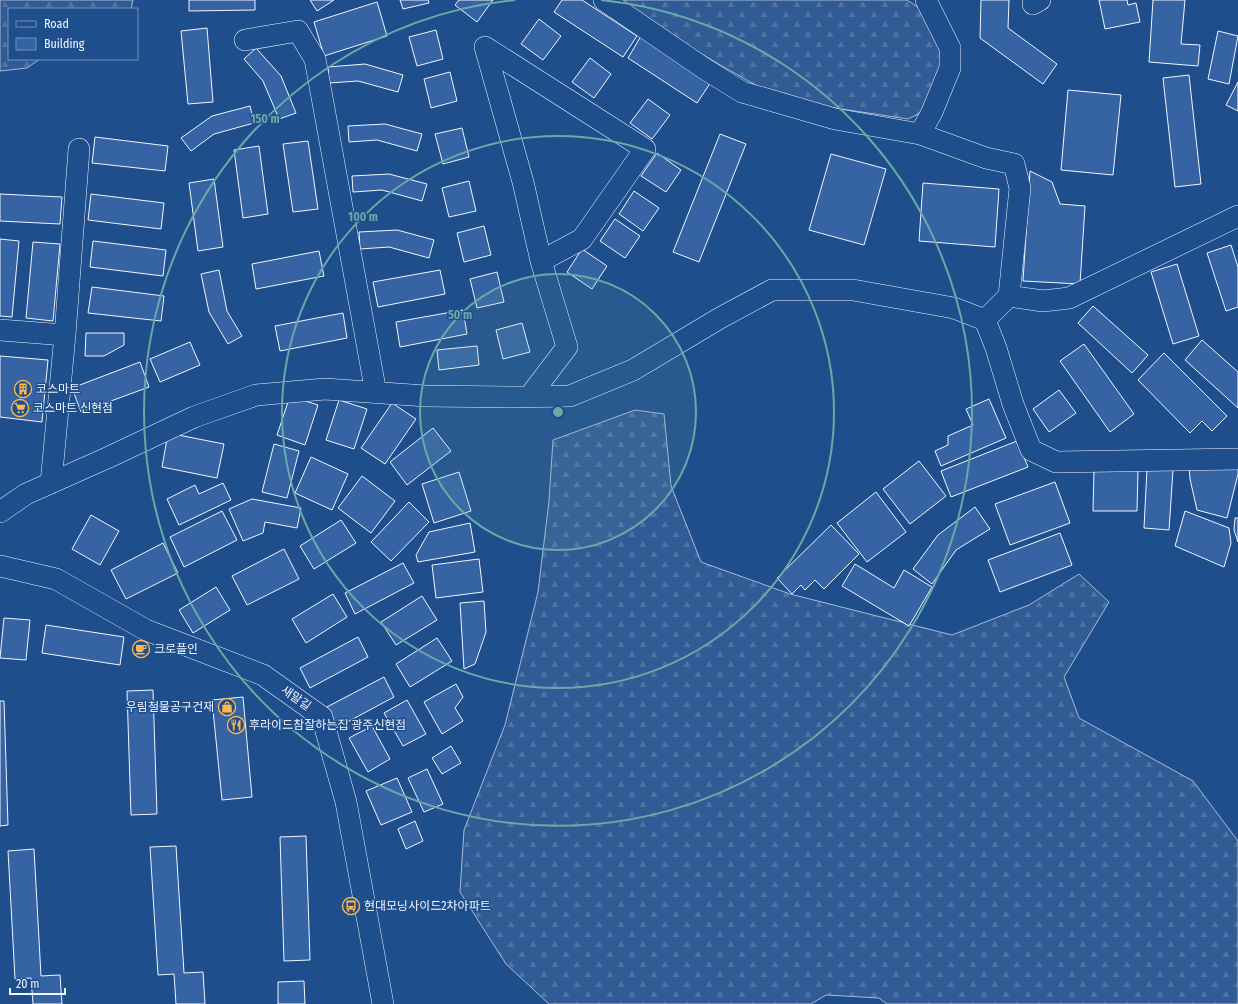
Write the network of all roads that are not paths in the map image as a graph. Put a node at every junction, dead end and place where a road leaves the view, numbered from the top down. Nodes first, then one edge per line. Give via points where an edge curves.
1 (604, 0) edge
2 (926, 0) edge
3 (245, 40) dead end
4 (920, 134) junction
5 (79, 149) dead end
6 (1238, 216) edge
7 (541, 261) junction
8 (1010, 296) junction
9 (985, 320) junction
10 (0, 330) edge
11 (65, 335) junction
12 (376, 393) junction
13 (529, 397) junction
14 (1238, 459) edge
15 (51, 483) junction
16 (0, 512) edge
17 (0, 566) edge
18 (384, 1004) edge

1 - 4 street via 742,92 835,119
2 - 4 street via 950,48 950,68
3 - 12 street via 298,31 315,59
4 - 8 street via 986,158 1014,164 1020,188
5 - 11 street
6 - 8 street via 1070,298 1043,301
7 - 7 street via 522,182 485,47 644,149 582,240
7 - 13 street via 567,347
8 - 9 street
9 - 13 street via 954,308 853,290 772,290 633,370 570,396
9 - 14 street via 1031,450 1056,462
10 - 11 street
11 - 15 street
12 - 13 street
12 - 15 street via 325,389 256,395 194,417
15 - 16 street via 26,494
17 - 18 street, 새말길 via 56,579 146,630 263,675 322,717 346,802

